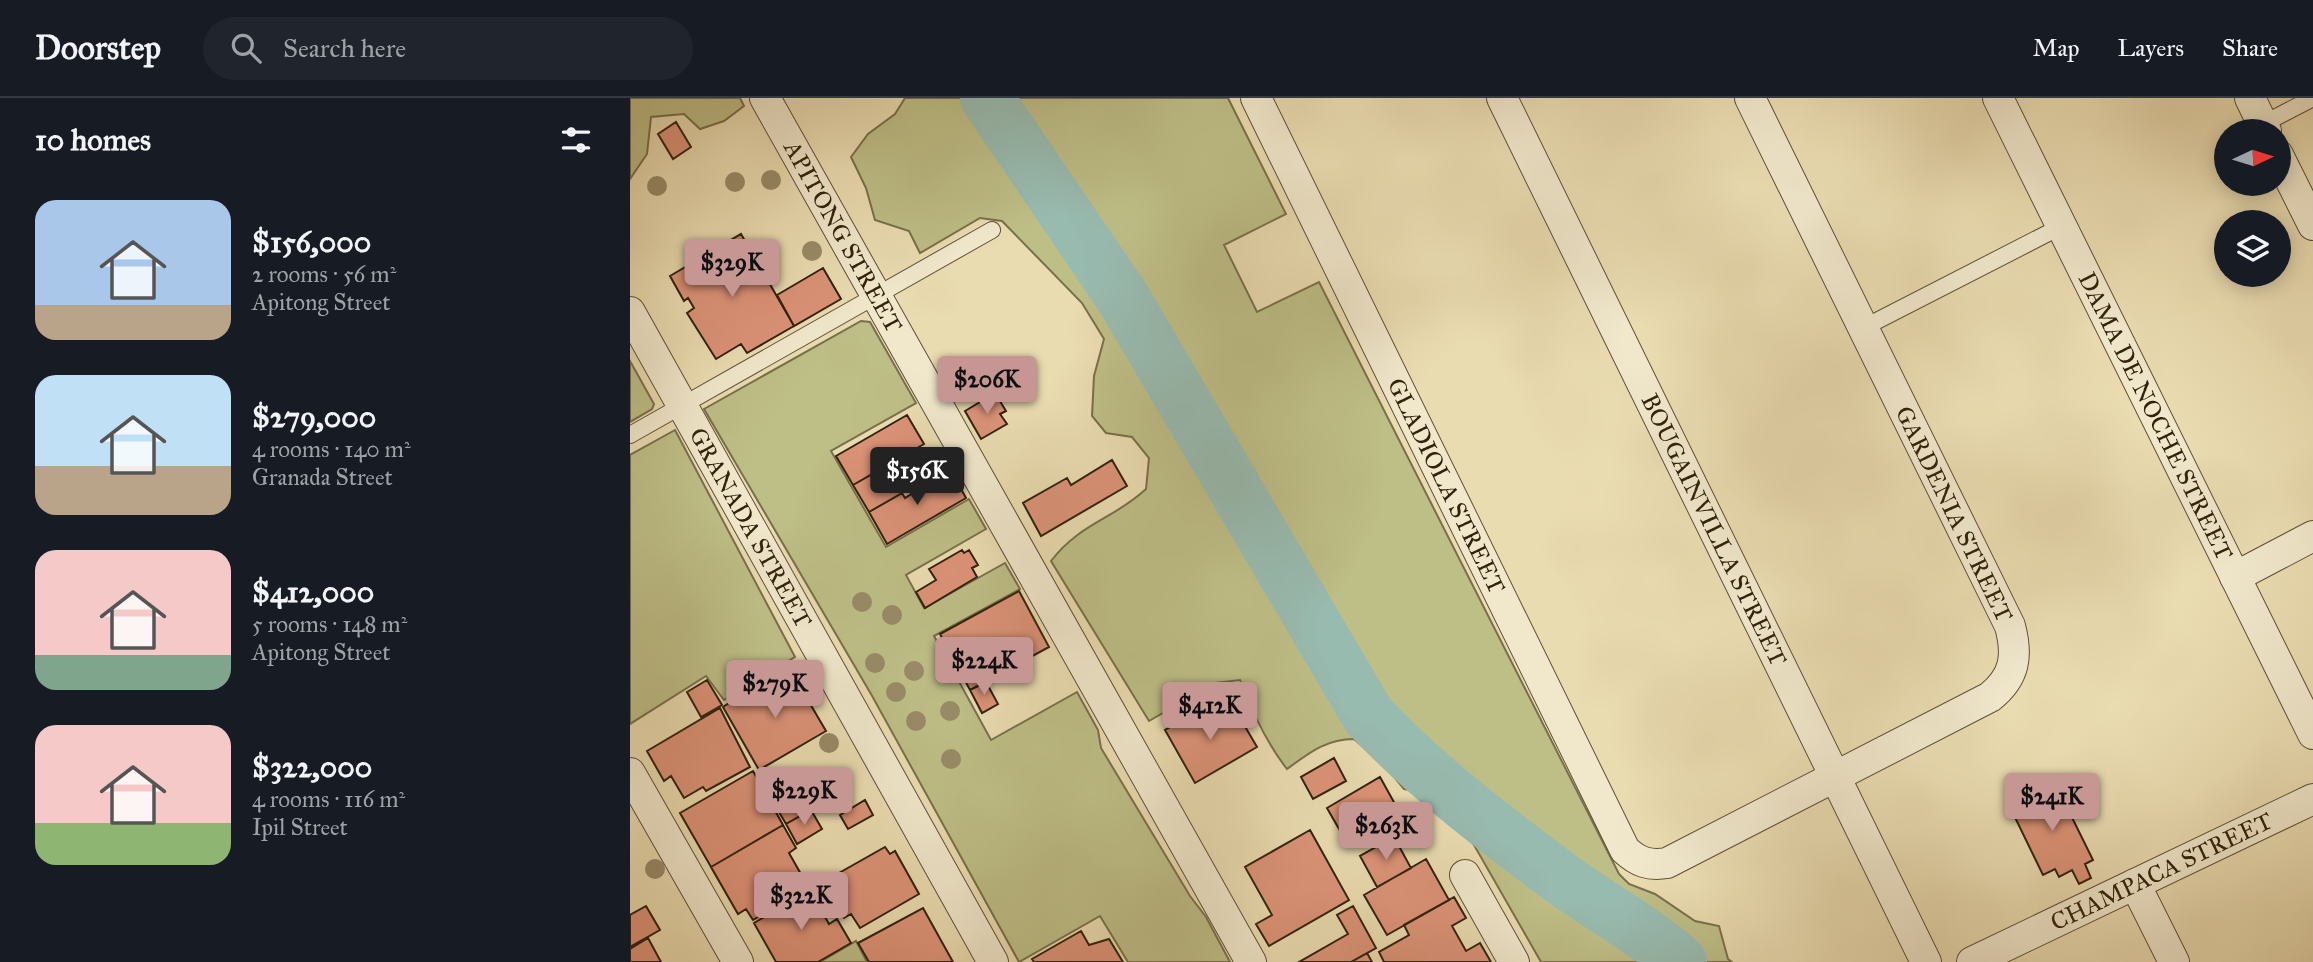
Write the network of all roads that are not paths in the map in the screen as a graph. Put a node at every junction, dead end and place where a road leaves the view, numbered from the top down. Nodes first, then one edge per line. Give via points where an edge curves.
1 (765, 98) edge
2 (1256, 98) edge
3 (1502, 98) edge
4 (1750, 98) edge
5 (1998, 98) edge
6 (2313, 98) edge
7 (2260, 118) edge
8 (2291, 181) edge
9 (2313, 225) edge
10 (2062, 226) junction
11 (992, 230) dead end
12 (876, 296) junction
13 (630, 312) edge
14 (1863, 328) junction
15 (682, 405) junction
16 (630, 435) edge
17 (2313, 537) edge
18 (2235, 577) junction
19 (2313, 734) edge
20 (630, 773) edge
21 (1833, 777) junction
22 (2313, 799) edge
23 (1646, 864) joint
24 (1465, 875) dead end
25 (2135, 884) junction
26 (738, 962) edge
27 (993, 962) edge
28 (1251, 962) edge
29 (1514, 962) edge
30 (1926, 962) edge
31 (1972, 962) edge
32 (2174, 962) edge

1 - 12 street, APITONG STREET
2 - 23 street, GLADIOLA STREET via 1625,850
3 - 21 street, BOUGAINVILLA STREET
4 - 14 street, GARDENIA STREET
5 - 10 street, DAMA DE NOCHE STREET
6 - 7 lane
8 - 9 street
10 - 14 lane
10 - 18 street, DAMA DE NOCHE STREET
11 - 12 lane
12 - 15 lane
12 - 28 street, APITONG STREET
13 - 15 street, GRANADA STREET
14 - 21 street, GARDENIA STREET via 2010,626 2016,647 2005,685 1990,697
15 - 16 lane
15 - 27 street, GRANADA STREET
17 - 18 street
18 - 19 street, DAMA DE NOCHE STREET
20 - 26 street
21 - 23 street, GARDENIA STREET via 1667,863
21 - 30 street, BOUGAINVILLA STREET
22 - 25 street, CHAMPACA STREET
24 - 29 street
25 - 31 street, CHAMPACA STREET
25 - 32 street

